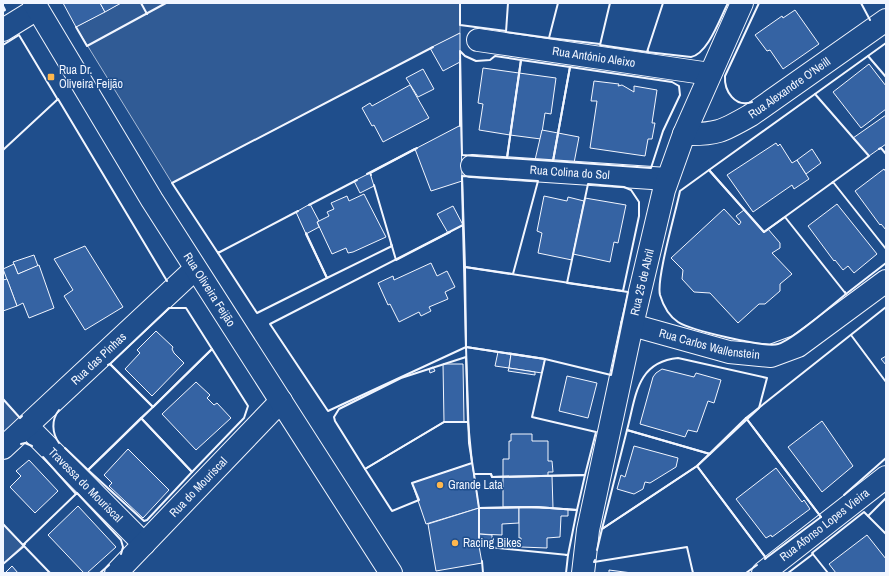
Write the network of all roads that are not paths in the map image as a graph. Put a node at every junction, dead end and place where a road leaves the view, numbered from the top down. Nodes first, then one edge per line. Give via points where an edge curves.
1 (742, 3) edge
2 (36, 6) edge
3 (886, 20) edge
4 (3, 30) edge
5 (478, 40) dead end
6 (710, 74) junction
7 (684, 134) junction
8 (472, 166) dead end
9 (668, 179) junction
10 (195, 269) junction
11 (886, 281) edge
12 (632, 325) junction
13 (281, 401) junction
14 (27, 426) junction
15 (3, 448) edge
16 (886, 477) edge
17 (144, 544) junction
18 (116, 573) edge
19 (391, 573) edge
20 (583, 573) edge
21 (763, 573) edge

1 - 6 street, Rua 25 de Abril
2 - 4 street
2 - 10 street, Rua Oliveira Feijão via 94,106
3 - 7 street, Rua Alexandre O'Neill via 751,115 717,133
5 - 6 street, Rua António Aleixo
6 - 7 street, Rua 25 de Abril
7 - 9 street, Rua 25 de Abril
8 - 9 street, Rua Colina do Sol
9 - 12 street, Rua 25 de Abril
10 - 13 street, Rua Oliveira Feijão
10 - 14 street, Rua das Pinhas
11 - 12 street, Rua Carlos Wallenstein via 798,346 771,356 729,352
12 - 20 street, Rua 25 de Abril via 588,530
13 - 17 street, Rua do Mouriscal
13 - 19 street, Rua Oliveira Feijão
14 - 15 street, Rua das Pinhas
14 - 17 street, Travessa do Mouriscal
16 - 21 street, Rua Afonso Lopes Vieira
17 - 18 street, Rua do Mouriscal

